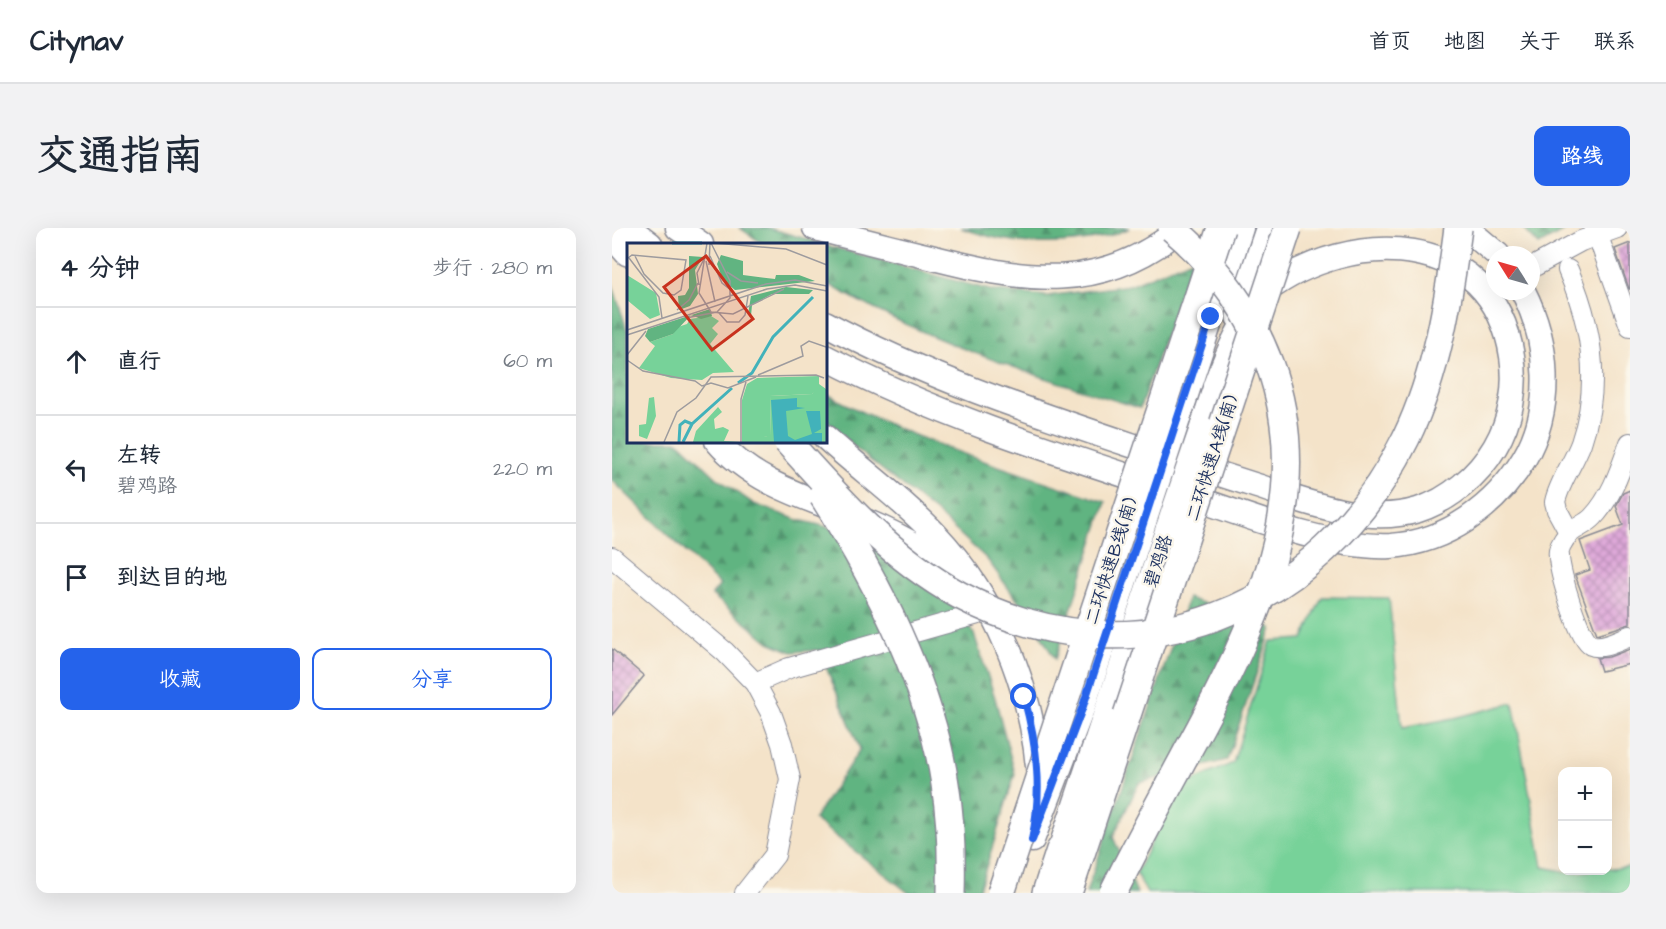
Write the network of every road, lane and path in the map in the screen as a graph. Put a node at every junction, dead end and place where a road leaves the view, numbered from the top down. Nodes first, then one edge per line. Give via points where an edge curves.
1 (620, 228) edge
2 (627, 228) edge
3 (678, 228) edge
4 (815, 228) edge
5 (1172, 228) edge
6 (1181, 228) edge
7 (1221, 228) edge
8 (1241, 228) edge
9 (1268, 228) edge
10 (1288, 228) edge
11 (1458, 228) edge
12 (1466, 228) edge
13 (1617, 228) edge
14 (1596, 231) edge
15 (612, 234) edge
16 (627, 243) edge
17 (641, 243) edge
18 (649, 243) edge
19 (700, 243) edge
20 (1487, 246) edge
21 (627, 251) edge
22 (1540, 263) edge
23 (1568, 270) dead end
24 (1527, 300) edge
25 (826, 322) edge
26 (1630, 326) edge
27 (826, 357) edge
28 (1215, 386) junction
29 (826, 438) edge
30 (718, 442) edge
31 (787, 442) edge
32 (787, 442) edge
33 (1629, 452) edge
34 (1569, 532) junction
35 (612, 557) edge
36 (987, 606) junction
37 (1630, 636) edge
38 (755, 683) junction
39 (1032, 840) junction
40 (1060, 850) joint
41 (745, 893) edge
42 (951, 893) edge
43 (1001, 893) edge
44 (1014, 893) edge
45 (1046, 893) edge
46 (1068, 893) edge
47 (1113, 893) edge

1 - 16 main road
2 - 17 main road
2 - 18 main road
3 - 19 main road
4 - 6 main road via 981,270 1055,278 1118,266
5 - 47 highway, bridge via 1229,287 1266,354 1285,434 1286,478 1270,572 1248,632
7 - 43 highway, 二环快速B线(南), bridge
8 - 39 main road, 碧鸡路, bridge via 1083,706
9 - 28 main road, 碧鸡路
10 - 46 highway, 二环快速A线(南), bridge
11 - 31 highway, bridge via 1445,312 1424,392 1407,436 1373,495 1310,564 1262,596 1210,619 1156,632 1102,634 1050,628 991,609 938,582 899,554
12 - 20 main road
13 - 14 street
14 - 22 street
14 - 26 street
15 - 21 highway
23 - 34 street via 1583,310 1592,373 1582,439 1555,502
24 - 27 main road via 1540,338 1544,377 1540,416 1527,453 1504,487 1473,516 1424,540 1391,546 1357,544 1304,533 1023,441 930,406
25 - 28 main road via 912,365 1002,401 1295,498 1346,512 1376,515 1428,506 1455,491 1481,467 1506,425 1513,393 1513,361 1506,330 1493,300 1462,264 1427,242 1389,232 1370,232 1315,249 1281,275 1238,334
28 - 40 main road, 碧鸡路, bridge
29 - 36 main road via 935,533
30 - 36 main road via 736,460 770,482 889,531 928,553 966,582
32 - 42 highway, bridge via 860,559 921,692 945,782 951,828
33 - 34 street via 1604,504 1592,519
34 - 37 street via 1558,554 1581,633 1588,644 1598,648
35 - 38 street
36 - 38 street via 789,668
36 - 39 main road via 1018,676 1034,739 1039,781
38 - 41 street via 771,713 790,779 775,855
39 - 44 highway, 碧鸡路
40 - 45 highway, 碧鸡路

